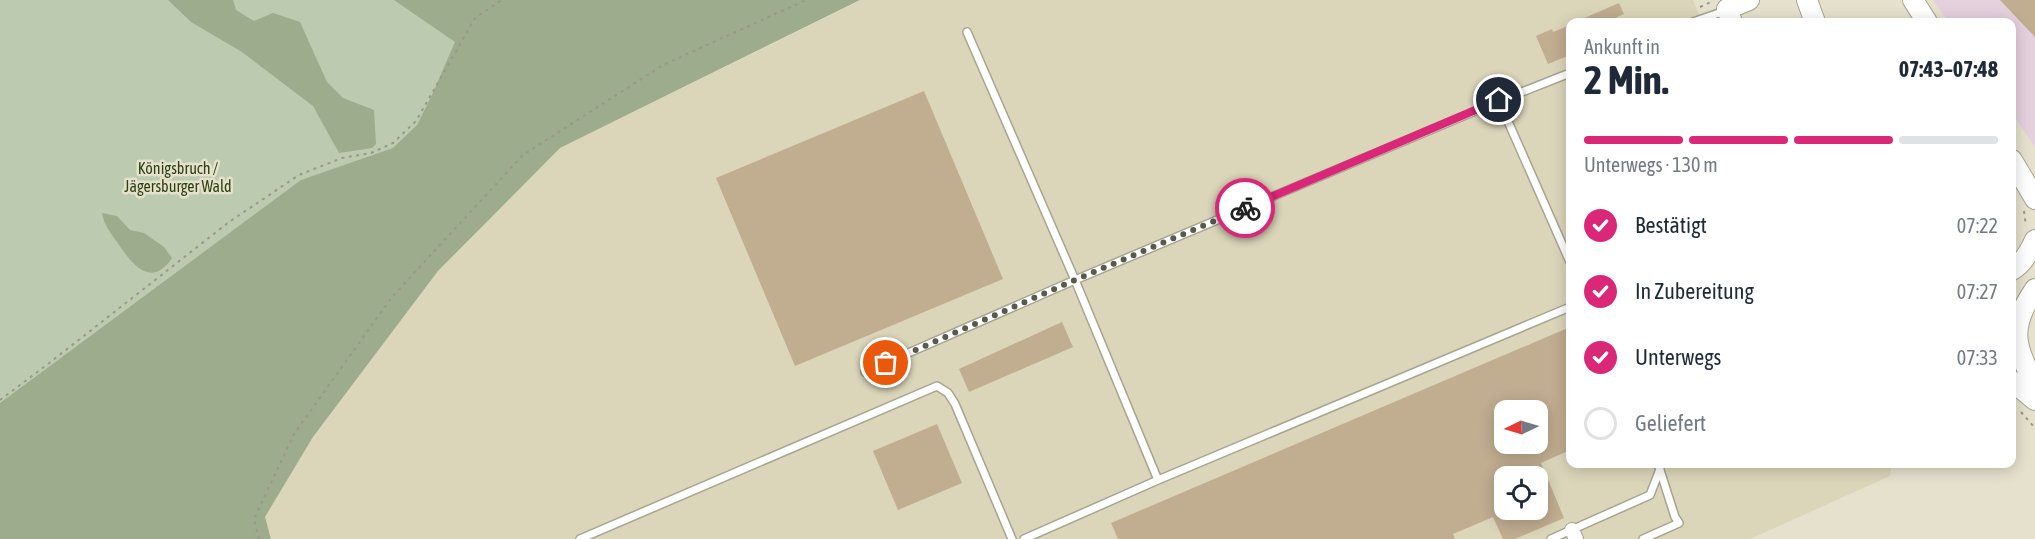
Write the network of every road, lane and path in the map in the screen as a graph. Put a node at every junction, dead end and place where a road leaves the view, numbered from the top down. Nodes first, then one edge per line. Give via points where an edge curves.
1 (502, 0) edge
2 (806, 0) edge
3 (1749, 0) edge
4 (1914, 0) edge
5 (1728, 11) edge
6 (1706, 18) edge
7 (1925, 18) edge
8 (967, 32) dead end
9 (1566, 74) edge
10 (1499, 100) junction
11 (2016, 168) edge
12 (2032, 201) edge
13 (2030, 237) edge
14 (1566, 253) edge
15 (2016, 268) edge
16 (1075, 280) junction
17 (2035, 289) edge
18 (1566, 309) edge
19 (2016, 369) edge
20 (865, 372) dead end
21 (2035, 385) edge
22 (2016, 388) edge
23 (2035, 394) edge
24 (0, 400) edge
25 (2026, 404) edge
26 (2035, 428) edge
27 (1657, 468) edge
28 (1659, 468) edge
29 (1158, 480) junction
30 (1574, 534) edge
31 (260, 539) edge
32 (580, 539) edge
33 (1012, 539) edge
34 (1024, 539) edge
35 (1551, 539) edge
36 (1643, 539) edge

1 - 24 path via 475,18 416,121 393,143 299,175 229,222
2 - 31 path via 663,64 523,155 392,297 294,434 254,519
3 - 5 street
4 - 7 street
5 - 6 lane
8 - 16 lane
9 - 10 lane
10 - 14 lane
10 - 16 lane
11 - 12 street
12 - 13 path via 2027,224
13 - 15 street via 2029,253
16 - 20 lane
16 - 29 lane
17 - 21 street via 2024,305 2017,339
18 - 29 lane
19 - 23 street
22 - 25 street
25 - 26 path
27 - 30 lane via 1650,495
28 - 36 lane via 1679,523
29 - 34 lane
30 - 35 lane
32 - 33 lane via 937,386 955,404

